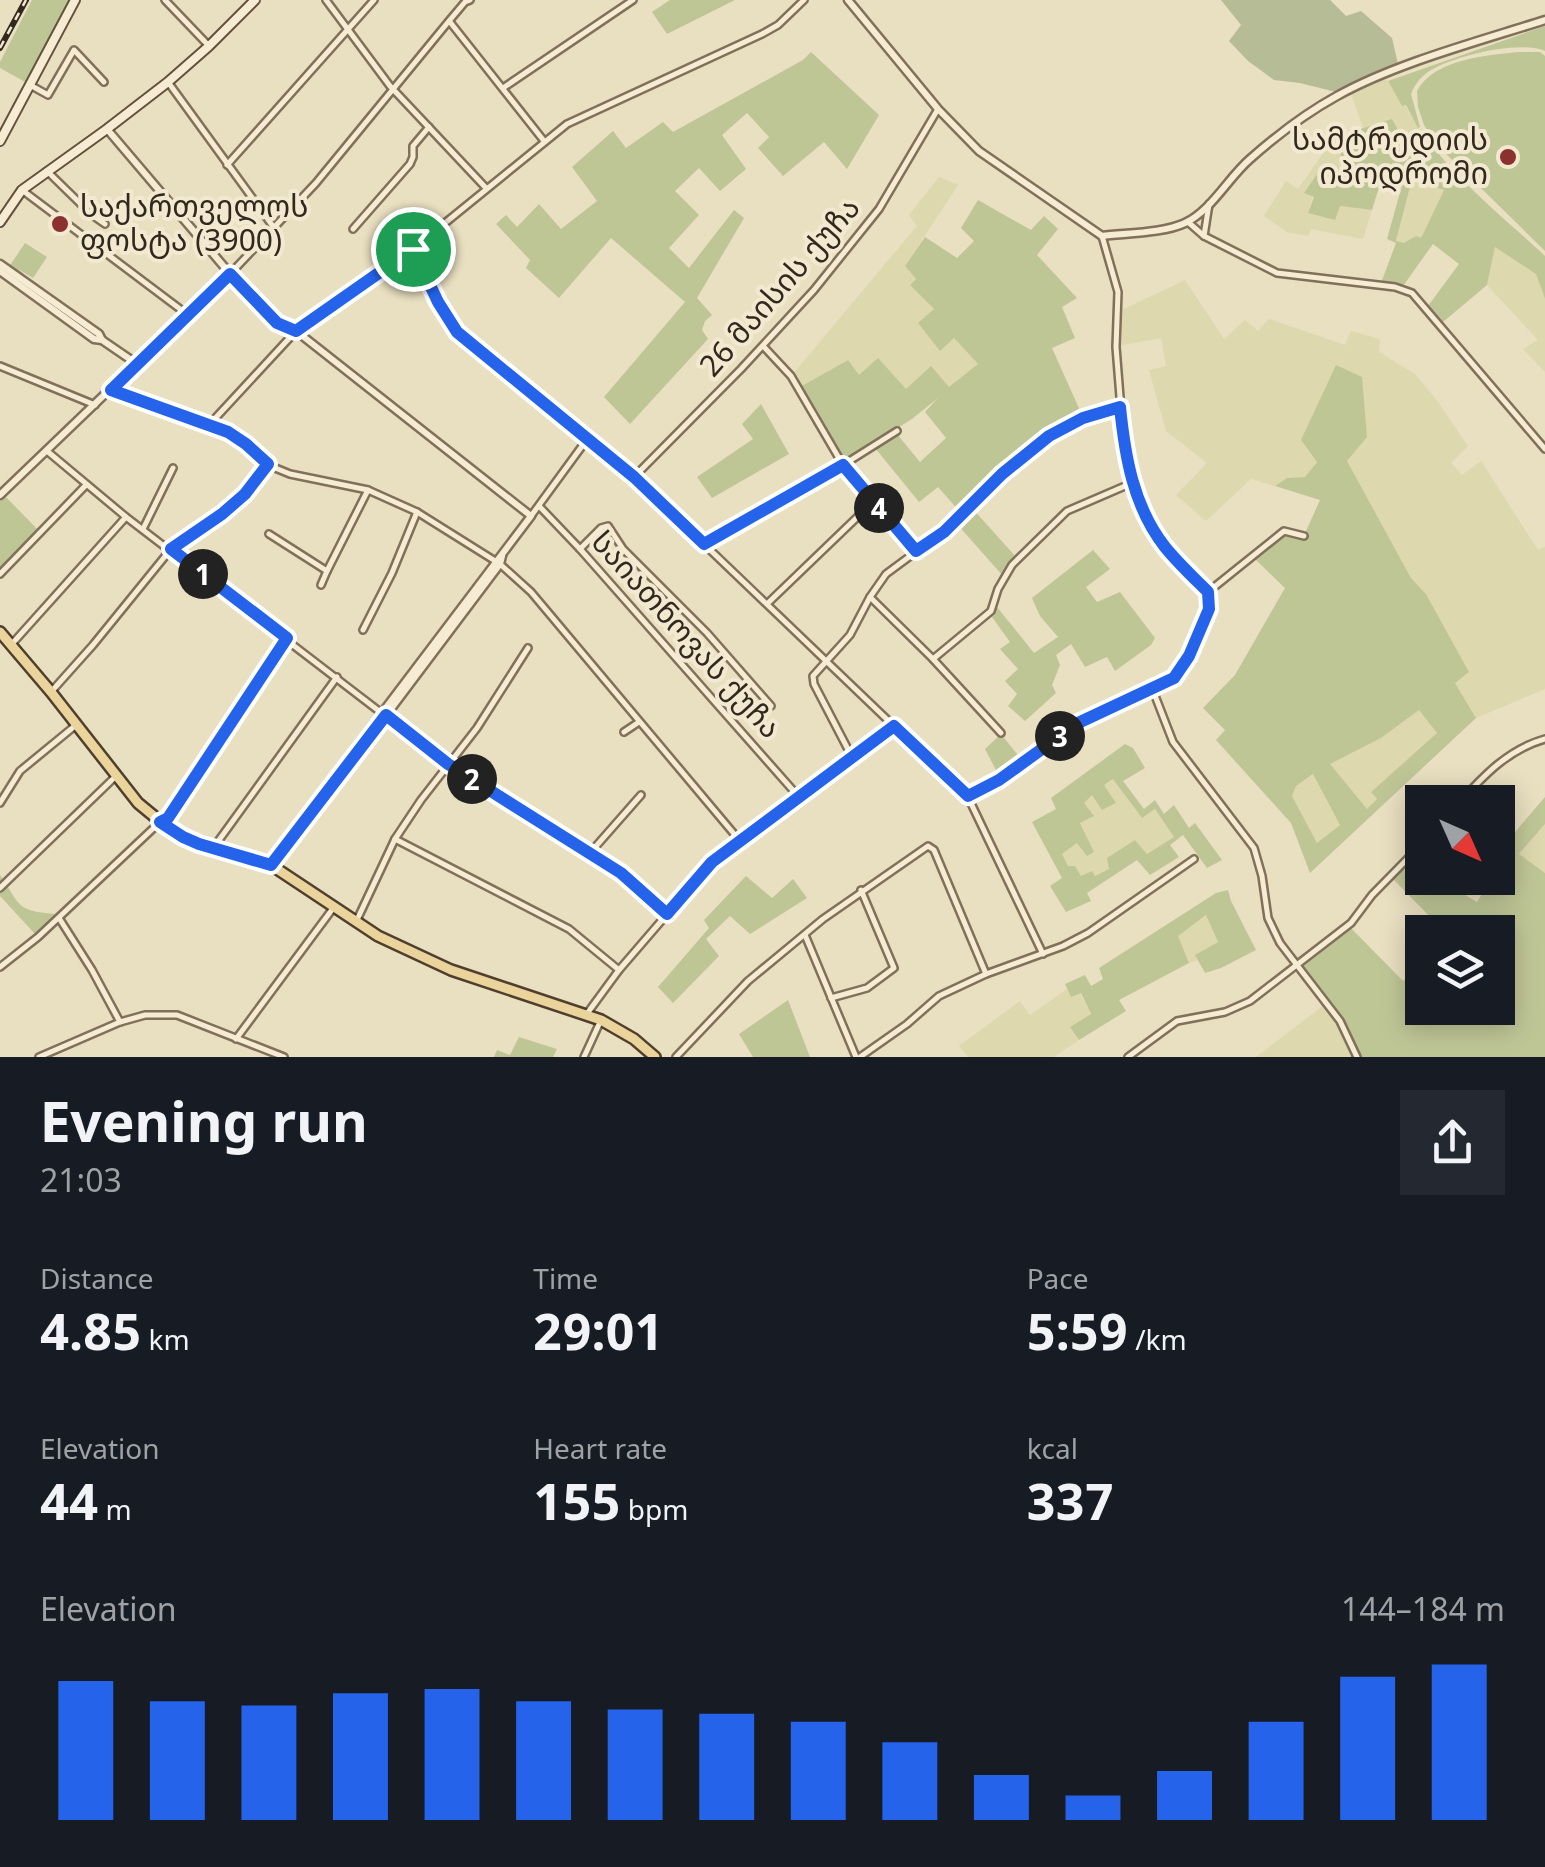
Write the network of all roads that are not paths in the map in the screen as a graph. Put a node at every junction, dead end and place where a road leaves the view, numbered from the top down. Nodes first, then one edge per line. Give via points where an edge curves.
1 (74, 0) edge
2 (166, 0) edge
3 (255, 0) edge
4 (326, 0) edge
5 (374, 0) edge
6 (470, 0) edge
7 (633, 0) edge
8 (804, 0) edge
9 (848, 0) edge
10 (1545, 20) edge
11 (449, 21) junction
12 (347, 30) junction
13 (209, 46) junction
14 (104, 82) dead end
15 (168, 82) junction
16 (30, 85) junction
17 (503, 88) junction
18 (393, 89) junction
19 (938, 109) junction
20 (428, 127) junction
21 (107, 129) junction
22 (0, 141) edge
23 (544, 142) junction
24 (227, 164) junction
25 (47, 171) junction
26 (487, 188) junction
27 (22, 190) junction
28 (1209, 204) junction
29 (0, 222) edge
30 (1188, 222) junction
31 (105, 224) dead end
32 (353, 228) dead end
33 (274, 230) junction
34 (1102, 236) junction
35 (1204, 236) junction
36 (413, 249) junction
37 (0, 268) edge
38 (230, 274) junction
39 (188, 315) junction
40 (296, 331) junction
41 (763, 346) junction
42 (137, 364) junction
43 (0, 366) edge
44 (111, 390) junction
45 (95, 405) junction
46 (1120, 407) junction
47 (209, 426) junction
48 (897, 431) dead end
49 (588, 438) junction
50 (1545, 449) edge
51 (47, 451) junction
52 (268, 464) junction
53 (843, 465) junction
54 (174, 468) dead end
55 (634, 477) junction
56 (1132, 483) junction
57 (86, 485) junction
58 (368, 490) junction
59 (0, 495) edge
60 (874, 502) junction
61 (538, 506) junction
62 (417, 512) junction
63 (531, 516) junction
64 (126, 517) junction
65 (143, 528) junction
66 (269, 534) dead end
67 (1304, 536) dead end
68 (704, 544) junction
69 (171, 549) junction
70 (580, 549) junction
71 (916, 551) junction
72 (498, 563) junction
73 (327, 572) junction
74 (0, 574) edge
75 (321, 585) dead end
76 (1208, 592) junction
77 (870, 597) junction
78 (767, 604) junction
79 (363, 630) dead end
80 (1, 635) edge
81 (287, 638) junction
82 (11, 646) junction
83 (528, 648) dead end
84 (827, 660) junction
85 (934, 660) junction
86 (338, 677) junction
87 (1152, 688) junction
88 (51, 692) junction
89 (772, 706) dead end
90 (384, 714) junction
91 (639, 722) junction
92 (76, 724) junction
93 (894, 726) junction
94 (624, 732) dead end
95 (1000, 733) dead end
96 (1545, 739) edge
97 (852, 757) junction
98 (448, 764) junction
99 (116, 776) junction
100 (1477, 785) edge
101 (641, 795) dead end
102 (798, 796) junction
103 (968, 796) junction
104 (0, 803) edge
105 (160, 822) junction
106 (395, 839) junction
107 (740, 842) junction
108 (214, 847) junction
109 (590, 853) junction
110 (1194, 859) dead end
111 (1405, 861) edge
112 (272, 863) junction
113 (0, 888) edge
114 (861, 890) junction
115 (334, 907) junction
116 (667, 914) junction
117 (59, 918) junction
118 (356, 922) junction
119 (805, 934) junction
120 (1042, 954) junction
121 (1296, 964) junction
122 (0, 967) edge
123 (618, 970) junction
124 (986, 974) junction
125 (831, 998) junction
126 (586, 1014) junction
127 (601, 1020) junction
128 (120, 1022) junction
129 (236, 1038) junction
130 (40, 1057) edge
131 (284, 1057) edge
132 (584, 1057) edge
133 (655, 1057) edge
134 (676, 1057) edge
135 (858, 1057) edge
136 (1128, 1057) edge
137 (1357, 1057) edge

1 - 16 main road
2 - 13 street
3 - 13 main road
4 - 12 street
5 - 12 street
6 - 11 street
7 - 17 street
8 - 23 street via 762,34 567,124
9 - 19 street
10 - 28 street via 1336,96 1248,160
11 - 17 street
11 - 18 street
12 - 18 street
12 - 24 street
13 - 15 main road
14 - 16 street via 74,50 48,95
15 - 21 main road
15 - 24 street
16 - 22 main road
17 - 23 street
18 - 20 street
18 - 33 street
19 - 34 street via 979,150
19 - 41 street, 26 მაისის ქუჩა via 879,208
20 - 26 street
20 - 32 street via 413,146 410,164
21 - 25 main road
21 - 38 street
23 - 26 street
24 - 33 street
25 - 27 main road
25 - 31 street
26 - 36 street
27 - 29 main road
27 - 39 street
28 - 30 street
28 - 35 street
30 - 34 street
30 - 35 street
33 - 38 street
34 - 46 street via 1118,292
35 - 50 street via 1277,273 1412,293
36 - 40 street
36 - 49 street via 457,332
37 - 42 street
38 - 39 street
38 - 40 street via 277,323
39 - 42 street
40 - 47 street
40 - 63 street
41 - 53 street via 791,376
41 - 55 street, 26 მაისის ქუჩა
42 - 44 street
43 - 45 street
44 - 45 street
44 - 47 street
45 - 51 street
46 - 56 street
46 - 71 street via 1049,436
47 - 52 street via 238,438
48 - 53 street
49 - 55 street
49 - 61 street
51 - 57 street
51 - 59 street
52 - 58 street
52 - 69 street via 245,494
53 - 60 street
53 - 68 street
54 - 65 street
55 - 68 street
56 - 76 street via 1166,547
56 - 85 street via 1067,511 1012,565 991,611
57 - 64 street
57 - 74 street
58 - 62 street
58 - 73 street
60 - 71 street
60 - 78 street
61 - 63 street
61 - 70 street, საიათნოვას ქუჩა
62 - 72 street
62 - 79 street
63 - 72 street
64 - 65 street
64 - 82 street
65 - 69 street
66 - 73 street
67 - 76 street via 1284,531
68 - 78 street
69 - 81 street
69 - 88 street
70 - 89 street via 608,526
70 - 102 street, საიათნოვას ქუჩა
71 - 77 street
72 - 90 street
72 - 91 street via 531,592
73 - 75 street
76 - 87 street via 1209,609 1184,663 1174,678
77 - 84 street via 850,636
77 - 85 street
78 - 84 street
80 - 82 main road
81 - 86 street
81 - 105 street
82 - 88 main road
83 - 98 street
84 - 93 street
84 - 97 street via 814,684
85 - 95 street
86 - 90 street
86 - 108 street
87 - 103 street via 1078,723
87 - 121 street via 1172,742 1254,848 1268,918
88 - 92 main road
90 - 98 street
90 - 112 street
91 - 94 street
91 - 107 street
92 - 99 main road
92 - 104 street via 20,772
93 - 97 street
93 - 103 street
96 - 100 street via 1502,760
97 - 102 street
98 - 106 street
98 - 109 street
99 - 105 main road
99 - 113 street
101 - 109 street
102 - 107 street
103 - 120 street
105 - 108 main road
105 - 117 street
106 - 118 street
106 - 123 street via 570,929
107 - 116 street via 712,862
108 - 112 main road
109 - 116 street
110 - 120 street via 1088,933
111 - 121 street via 1352,922
112 - 115 main road
114 - 119 street
114 - 124 street via 932,847
114 - 125 street via 894,968 867,988
115 - 118 main road
115 - 129 street
116 - 123 street
117 - 122 street
117 - 128 street
118 - 126 main road via 452,970
119 - 125 street
119 - 134 street via 748,980
120 - 124 street
121 - 136 street via 1250,1001 1177,1021
121 - 137 street via 1340,1021
123 - 126 street
124 - 135 street via 939,996
125 - 135 street
126 - 127 main road
127 - 132 street
127 - 133 main road
128 - 129 street via 176,1014
128 - 130 street
129 - 131 street

